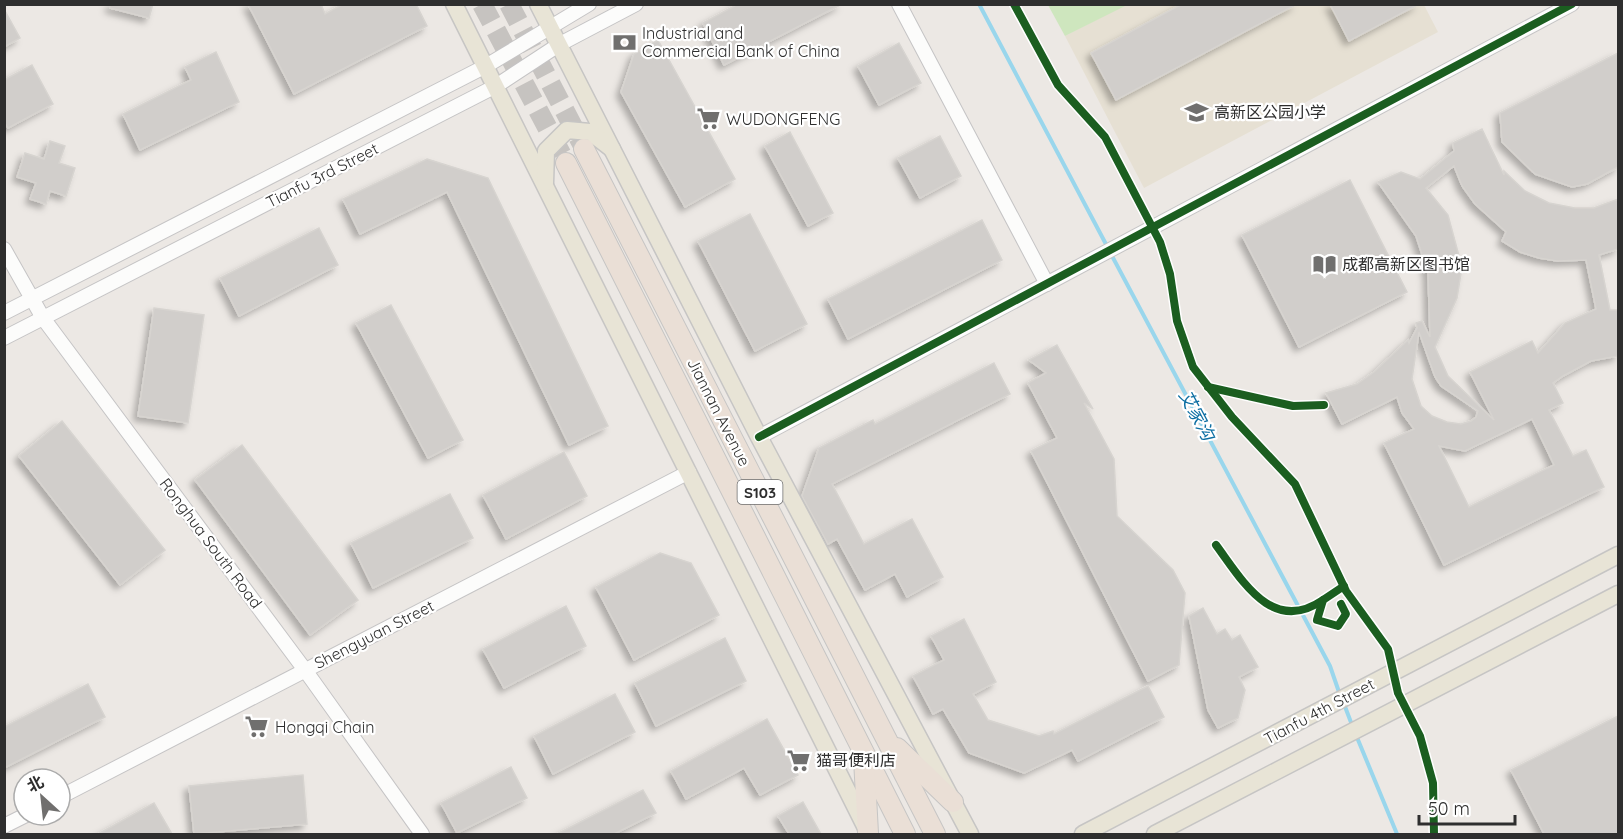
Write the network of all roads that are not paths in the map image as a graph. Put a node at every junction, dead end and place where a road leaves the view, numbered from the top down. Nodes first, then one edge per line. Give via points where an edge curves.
1 (454, 4) edge
2 (538, 4) edge
3 (589, 4) edge
4 (636, 4) edge
5 (899, 4) edge
6 (1572, 4) edge
7 (549, 27) junction
8 (560, 44) junction
9 (486, 66) junction
10 (496, 86) junction
11 (584, 149) tunnel mouth
12 (615, 152) junction
13 (566, 164) tunnel mouth
14 (545, 184) junction
15 (4, 249) edge
16 (1047, 284) junction
17 (30, 299) junction
18 (4, 313) edge
19 (43, 318) junction
20 (4, 338) edge
21 (759, 437) junction
22 (689, 472) junction
23 (1618, 555) edge
24 (1618, 594) edge
25 (305, 670) junction
26 (886, 737) junction
27 (864, 750) junction
28 (72, 791) edge
29 (953, 802) junction
30 (422, 834) edge
31 (869, 834) edge
32 (905, 834) edge
33 (936, 834) edge
34 (970, 834) edge
35 (1083, 834) edge
36 (1155, 834) edge

1 - 9 main road
2 - 7 main road
3 - 7 street, Tianfu 3rd Street
4 - 8 street, Tianfu 3rd Street
5 - 16 street
6 - 16 street
7 - 8 main road
7 - 9 street, Tianfu 3rd Street
8 - 10 street, Tianfu 3rd Street
8 - 12 main road
9 - 10 main road
9 - 17 street, Tianfu 3rd Street
10 - 14 main road
10 - 19 street, Tianfu 3rd Street
11 - 26 highway, Jiannan Avenue / S103
12 - 14 main road via 590,132 567,130 546,151
12 - 21 main road
13 - 27 highway, Jiannan Avenue / S103
14 - 22 main road
15 - 17 street, Ronghua South Road
16 - 21 street
17 - 18 street, Tianfu 3rd Street
17 - 19 street, Ronghua South Road
19 - 20 street, Tianfu 3rd Street
19 - 25 street, Ronghua South Road
21 - 29 main road
22 - 25 street, Shengyuan Street
22 - 31 main road
23 - 35 main road, Tianfu 4th Street
24 - 36 main road, Tianfu 4th Street
25 - 28 street, Shengyuan Street
25 - 30 street, Ronghua South Road
26 - 29 highway
26 - 33 highway, Jiannan Avenue / S103
27 - 31 highway
27 - 32 highway, Jiannan Avenue / S103
29 - 34 main road

